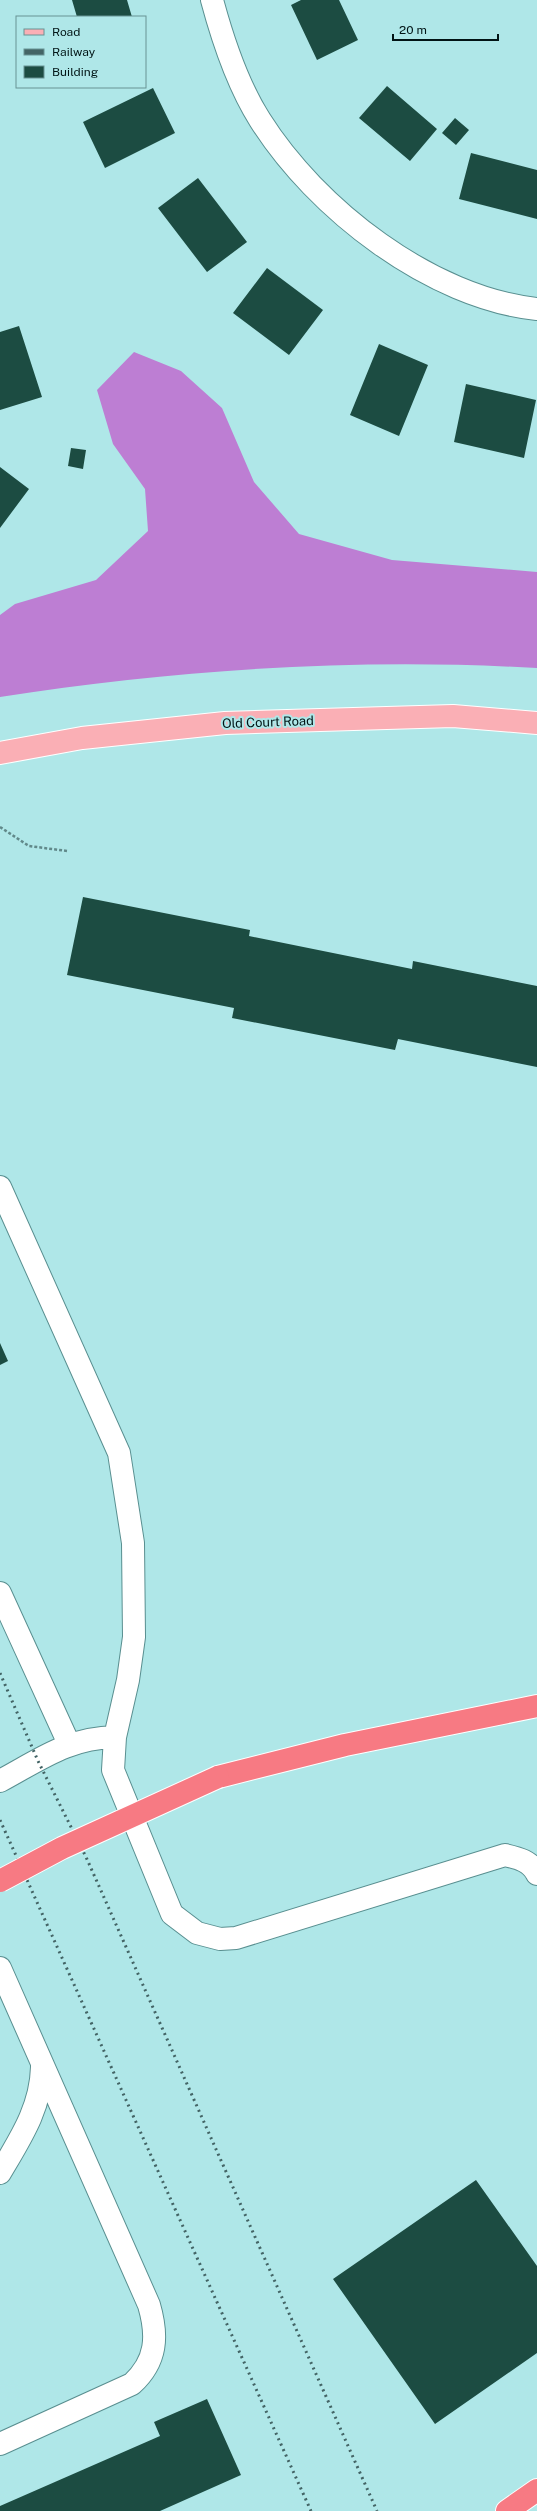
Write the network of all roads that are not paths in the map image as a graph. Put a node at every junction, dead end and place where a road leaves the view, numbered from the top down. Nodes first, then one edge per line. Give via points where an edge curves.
1 (212, 0) edge
2 (537, 309) edge
3 (537, 723) edge
4 (0, 753) edge
5 (0, 1186) edge
6 (0, 1593) edge
7 (537, 1706) edge
8 (115, 1737) junction
9 (68, 1744) junction
10 (0, 1781) edge
11 (537, 1874) edge
12 (0, 1881) edge
13 (0, 1968) edge
14 (42, 2064) junction
15 (0, 2173) edge
16 (0, 2444) edge
17 (537, 2490) edge
18 (507, 2511) edge

1 - 2 street via 237,75 260,120 292,165 334,207 377,241 417,267 467,292
3 - 4 main road, Old Court Road via 453,716 225,723 82,738
5 - 8 street via 119,1453 133,1543 134,1637 128,1680
6 - 9 street
7 - 12 highway, bridge via 345,1745 218,1777 62,1848
8 - 9 street via 92,1738
8 - 11 street via 113,1770 151,1867 172,1914 198,1933 220,1939 236,1938 505,1855 524,1860
9 - 10 street
13 - 14 street
14 - 15 street via 39,2100
14 - 16 street via 149,2304 154,2323 154,2342 152,2358 144,2373 132,2384
17 - 18 highway

